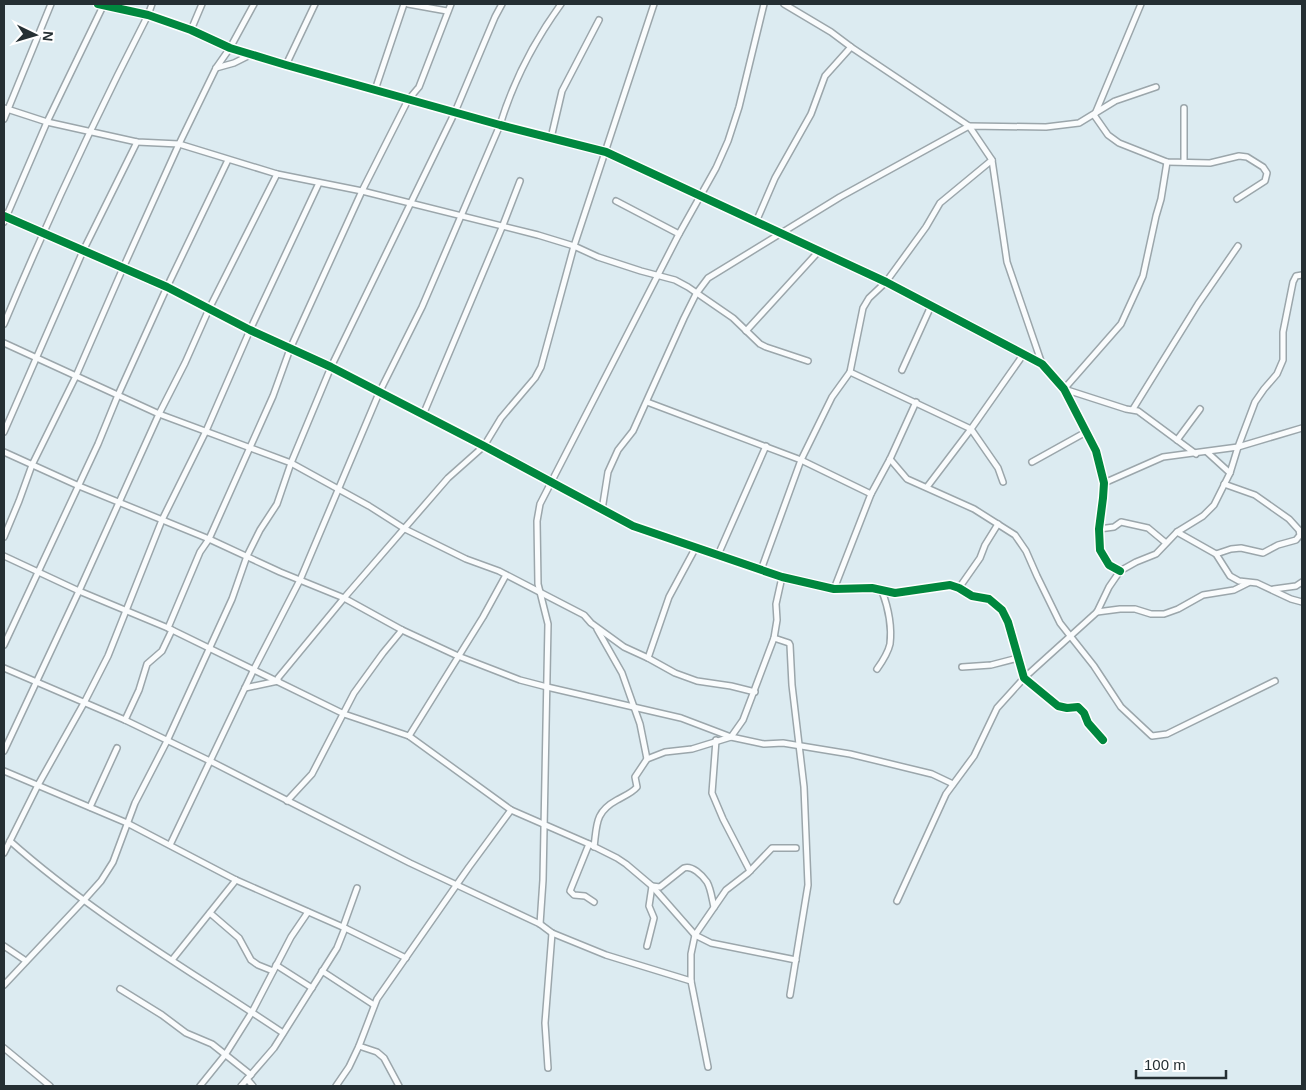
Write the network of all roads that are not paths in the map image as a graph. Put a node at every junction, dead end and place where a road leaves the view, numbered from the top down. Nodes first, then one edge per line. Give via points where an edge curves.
1 (51, 4) edge
2 (98, 4) edge
3 (152, 4) edge
4 (202, 4) edge
5 (254, 4) edge
6 (315, 4) edge
7 (404, 4) edge
8 (408, 4) edge
9 (451, 4) edge
10 (502, 4) edge
11 (561, 4) edge
12 (654, 4) edge
13 (764, 4) edge
14 (784, 4) edge
15 (1141, 4) edge
16 (104, 5) edge
17 (447, 11) junction
18 (148, 15) junction
19 (599, 20) dead end
20 (191, 30) junction
21 (230, 48) junction
22 (851, 48) junction
23 (250, 55) junction
24 (286, 66) junction
25 (216, 68) junction
26 (1156, 88) dead end
27 (375, 90) junction
28 (408, 100) junction
29 (1184, 108) dead end
30 (6, 109) edge
31 (455, 112) junction
32 (1094, 115) junction
33 (4, 119) edge
34 (47, 122) junction
35 (500, 126) junction
36 (969, 126) junction
37 (90, 131) junction
38 (551, 138) junction
39 (137, 142) junction
40 (179, 144) junction
41 (606, 152) junction
42 (228, 160) junction
43 (992, 160) junction
44 (1167, 162) junction
45 (1184, 162) junction
46 (277, 174) junction
47 (520, 181) dead end
48 (319, 183) junction
49 (362, 191) junction
50 (700, 196) junction
51 (1236, 199) dead end
52 (616, 201) dead end
53 (410, 203) junction
54 (462, 216) junction
55 (5, 218) edge
56 (756, 222) junction
57 (503, 225) junction
58 (42, 233) junction
59 (780, 233) junction
60 (679, 234) junction
61 (574, 246) junction
62 (1238, 246) dead end
63 (83, 251) junction
64 (819, 251) junction
65 (123, 268) junction
66 (1302, 275) edge
67 (658, 276) junction
68 (886, 282) junction
69 (167, 287) junction
70 (696, 294) junction
71 (931, 306) junction
72 (209, 309) junction
73 (4, 324) edge
74 (250, 330) junction
75 (746, 331) junction
76 (4, 343) edge
77 (290, 349) junction
78 (1023, 355) junction
79 (37, 357) junction
80 (808, 361) dead end
81 (1042, 364) junction
82 (331, 367) junction
83 (902, 370) dead end
84 (850, 372) junction
85 (76, 376) junction
86 (1064, 389) junction
87 (379, 393) junction
88 (118, 395) junction
89 (647, 402) junction
90 (916, 402) junction
91 (1200, 409) dead end
92 (1133, 410) junction
93 (159, 414) junction
94 (422, 415) junction
95 (1302, 428) edge
96 (971, 429) junction
97 (206, 431) junction
98 (4, 432) edge
99 (1086, 432) junction
100 (1177, 440) junction
101 (484, 446) junction
102 (766, 446) junction
103 (250, 447) junction
104 (1238, 447) junction
105 (4, 452) edge
106 (1208, 452) junction
107 (1196, 454) junction
108 (890, 459) junction
109 (801, 460) junction
110 (1032, 462) dead end
111 (291, 463) junction
112 (32, 465) junction
113 (1230, 473) junction
114 (550, 482) junction
115 (1004, 482) dead end
116 (1104, 483) junction
117 (1224, 484) junction
118 (79, 486) junction
119 (927, 487) junction
120 (339, 490) junction
121 (871, 494) junction
122 (119, 502) junction
123 (602, 510) junction
124 (162, 520) junction
125 (998, 524) junction
126 (405, 529) junction
127 (1099, 529) junction
128 (1177, 532) junction
129 (4, 537) edge
130 (209, 539) junction
131 (1166, 543) junction
132 (696, 548) junction
133 (1216, 554) junction
134 (718, 555) junction
135 (4, 556) edge
136 (247, 556) junction
137 (761, 570) junction
138 (1120, 571) junction
139 (37, 572) junction
140 (506, 575) junction
141 (782, 577) junction
142 (300, 580) junction
143 (1302, 582) edge
144 (1248, 583) junction
145 (834, 588) junction
146 (959, 588) junction
147 (1273, 589) junction
148 (79, 591) junction
149 (882, 591) junction
150 (540, 592) junction
151 (344, 598) junction
152 (1302, 602) edge
153 (125, 610) junction
154 (1097, 612) junction
155 (596, 626) junction
156 (170, 629) junction
157 (402, 630) junction
158 (1070, 637) junction
159 (774, 638) junction
160 (4, 645) edge
161 (210, 648) junction
162 (458, 656) junction
163 (648, 658) junction
164 (1018, 658) junction
165 (962, 667) dead end
166 (4, 668) edge
167 (254, 669) junction
168 (877, 670) dead end
169 (1024, 678) junction
170 (278, 680) junction
171 (1274, 681) dead end
172 (37, 682) junction
173 (547, 687) junction
174 (245, 688) junction
175 (755, 692) junction
176 (84, 703) junction
177 (632, 707) junction
178 (344, 714) junction
179 (125, 720) junction
180 (409, 736) junction
181 (731, 737) junction
182 (716, 740) junction
183 (1103, 740) dead end
184 (167, 742) junction
185 (800, 746) junction
186 (118, 748) dead end
187 (4, 751) edge
188 (647, 759) junction
189 (210, 761) junction
190 (4, 772) edge
191 (953, 784) junction
192 (38, 786) junction
193 (287, 801) junction
194 (90, 807) junction
195 (511, 810) junction
196 (127, 823) junction
197 (544, 826) junction
198 (10, 841) junction
199 (170, 845) junction
200 (592, 846) junction
201 (796, 848) dead end
202 (4, 853) edge
203 (750, 871) junction
204 (236, 880) junction
205 (456, 885) junction
206 (652, 886) junction
207 (357, 888) dead end
208 (84, 900) junction
209 (897, 901) dead end
210 (594, 902) dead end
211 (714, 907) junction
212 (308, 912) junction
213 (210, 913) junction
214 (540, 924) junction
215 (344, 928) junction
216 (552, 933) junction
217 (695, 935) junction
218 (4, 946) edge
219 (647, 946) dead end
220 (406, 958) junction
221 (172, 960) junction
222 (796, 960) junction
223 (26, 961) junction
224 (276, 965) junction
225 (272, 972) junction
226 (322, 972) junction
227 (691, 981) junction
228 (4, 985) edge
229 (312, 988) junction
230 (120, 989) dead end
231 (790, 995) dead end
232 (374, 1005) junction
233 (252, 1012) junction
234 (283, 1033) junction
235 (359, 1046) junction
236 (4, 1048) edge
237 (225, 1055) junction
238 (708, 1066) dead end
239 (548, 1068) dead end
240 (249, 1077) junction
241 (50, 1086) edge
242 (200, 1086) edge
243 (241, 1086) edge
244 (253, 1086) edge
245 (336, 1086) edge
246 (399, 1086) edge

1 - 30 street
2 - 16 street
3 - 18 street
4 - 20 street
5 - 21 street
6 - 24 street
7 - 27 street
8 - 17 street
9 - 17 street
10 - 31 street
11 - 35 street via 536,43 507,101
12 - 41 street
13 - 50 street via 728,141
14 - 22 street
15 - 32 street
16 - 18 street
16 - 34 street
17 - 28 street via 419,87
18 - 20 street
18 - 37 street
19 - 38 street via 562,91
20 - 21 street
21 - 23 street
21 - 25 street
22 - 36 street
22 - 56 street via 825,76 811,114
23 - 24 street
23 - 25 street
24 - 27 street
25 - 40 street
26 - 32 street via 1115,101
27 - 28 street
28 - 31 street
28 - 49 street
29 - 45 street
30 - 33 street
30 - 34 street
31 - 35 street
31 - 53 street
32 - 36 street via 1080,122 1046,128
32 - 44 street via 1108,135 1119,143
34 - 37 street
34 - 55 street
35 - 38 street
35 - 54 street
36 - 43 street
36 - 59 street
37 - 39 street
37 - 58 street
38 - 41 street
39 - 40 street
39 - 63 street
40 - 42 street
40 - 65 street
41 - 50 street
41 - 61 street
42 - 46 street
42 - 69 street
43 - 68 street via 940,203
43 - 81 street via 1007,262
44 - 45 street
44 - 86 street via 1143,276 1121,324
45 - 51 street via 1210,164 1239,156 1253,160 1267,173 1265,181
46 - 48 street
46 - 72 street
47 - 57 street
48 - 49 street
48 - 74 street
49 - 53 street
49 - 77 street
50 - 56 street
50 - 60 street
52 - 60 street
53 - 54 street
53 - 82 street
54 - 57 street
54 - 87 street
55 - 58 street
56 - 59 street
57 - 61 street
57 - 94 street
58 - 63 street
58 - 73 street
59 - 64 street
59 - 70 street via 708,278
60 - 67 street
61 - 67 street
61 - 101 street via 541,367 501,418
62 - 92 street
63 - 65 street
63 - 79 street
64 - 68 street
64 - 75 street
65 - 69 street
65 - 85 street
66 - 104 street via 1296,276 1293,282 1283,332 1284,360 1255,402
67 - 70 street via 675,280
67 - 114 street
68 - 71 street
68 - 84 street via 862,308
69 - 72 street
69 - 88 street
70 - 75 street via 733,318
70 - 89 street
71 - 78 street
71 - 83 street
72 - 74 street
72 - 93 street
74 - 77 street
74 - 97 street
75 - 80 street via 766,347
76 - 79 street
77 - 82 street
77 - 103 street
78 - 81 street
78 - 96 street
79 - 85 street
79 - 98 street
81 - 86 street
82 - 87 street
82 - 111 street
84 - 90 street
84 - 109 street via 832,397
85 - 88 street
85 - 112 street
86 - 92 street
86 - 99 street
87 - 94 street
87 - 120 street
88 - 93 street
88 - 118 street
89 - 102 street
89 - 123 street via 608,472
90 - 96 street
90 - 108 street
91 - 100 street
92 - 100 street
93 - 97 street
93 - 122 street
94 - 101 street
95 - 104 street
96 - 115 street
96 - 119 street
97 - 103 street
97 - 124 street
99 - 110 street
99 - 116 street via 1096,451
100 - 107 street
101 - 114 street
101 - 126 street via 448,478
102 - 109 street
102 - 134 street
103 - 111 street
103 - 130 street
104 - 106 street
104 - 113 street
105 - 112 street
106 - 107 street
106 - 113 street
107 - 116 street via 1163,457
108 - 119 street via 908,478
108 - 121 street
109 - 121 street
109 - 137 street
111 - 120 street
111 - 136 street via 277,504
112 - 118 street
112 - 129 street
113 - 117 street
114 - 123 street
114 - 150 street via 540,504 537,521
116 - 127 street
117 - 128 street via 1214,505
117 - 133 street via 1255,495 1289,519 1300,535 1296,540 1263,553 1241,548
118 - 122 street
118 - 139 street
119 - 125 street
120 - 126 street
120 - 142 street
121 - 145 street
122 - 124 street
122 - 148 street
123 - 132 street via 633,526
124 - 130 street
124 - 153 street
125 - 146 street
125 - 158 street via 1015,535 1026,551 1047,598
126 - 140 street
126 - 151 street
127 - 131 street via 1114,528 1121,522 1148,528
127 - 138 street via 1100,550 1109,565
128 - 131 street
128 - 133 street
130 - 136 street
130 - 156 street via 200,552
131 - 138 street via 1156,554
132 - 134 street
132 - 163 street via 669,597
133 - 144 street via 1230,576
134 - 137 street
135 - 139 street
136 - 142 street
136 - 161 street
137 - 141 street
138 - 154 street
139 - 148 street
139 - 160 street
140 - 150 street
140 - 162 street
141 - 145 street
141 - 159 street
142 - 151 street
142 - 167 street
143 - 147 street
144 - 147 street via 1257,582
144 - 154 street via 1234,590 1203,595 1164,614 1135,609
145 - 149 street
146 - 149 street via 950,585 895,593
146 - 164 street via 972,596 989,600 1002,610
147 - 152 street
148 - 153 street
148 - 172 street
149 - 168 street via 887,607 890,643
150 - 155 street via 584,615
150 - 173 street via 548,624
151 - 157 street
151 - 170 street
153 - 156 street
153 - 176 street via 108,656
154 - 158 street
155 - 163 street via 624,648
155 - 177 street via 622,673
156 - 161 street
156 - 179 street via 162,651 147,664
157 - 162 street
157 - 178 street via 354,693
158 - 169 street
158 - 171 street via 1121,707 1152,736 1167,734
159 - 175 street
159 - 185 street via 790,645
161 - 167 street
161 - 184 street
162 - 173 street
162 - 180 street
163 - 175 street via 697,682
164 - 165 street via 991,665
164 - 169 street
166 - 172 street
167 - 170 street
167 - 174 street
169 - 183 street via 1058,706 1078,707
169 - 191 street via 997,708 974,756
170 - 174 street
170 - 178 street
172 - 176 street
172 - 187 street
173 - 177 street
173 - 197 street
174 - 189 street
175 - 181 street via 743,720
176 - 179 street
176 - 192 street
177 - 181 street via 681,718
177 - 188 street via 640,724
178 - 180 street
178 - 193 street via 312,774
179 - 184 street
180 - 195 street
181 - 182 street
181 - 185 street via 764,744
182 - 188 street
182 - 203 street via 712,793
184 - 189 street
184 - 196 street via 134,802
185 - 191 street via 850,754 932,774
185 - 222 street via 808,885
186 - 194 street
188 - 200 street via 635,777 637,787 600,813
189 - 193 street
189 - 199 street
190 - 192 street
191 - 209 street
192 - 194 street
192 - 198 street
193 - 205 street
194 - 196 street
195 - 197 street
195 - 205 street
196 - 199 street
196 - 208 street via 113,862
197 - 200 street
197 - 214 street
198 - 202 street
198 - 208 street
199 - 204 street
200 - 206 street via 622,861
200 - 210 street via 570,891
201 - 203 street via 772,848
203 - 211 street via 726,890
204 - 212 street
204 - 213 street
205 - 214 street
205 - 220 street
206 - 211 street via 660,888 688,866 707,883
206 - 217 street
206 - 219 street via 649,906 654,918
207 - 215 street
208 - 221 street
208 - 223 street
211 - 217 street
212 - 215 street
212 - 224 street
213 - 221 street
213 - 225 street via 239,938 251,960
214 - 216 street
215 - 220 street
215 - 226 street via 337,948
216 - 227 street via 606,955
216 - 239 street via 545,1023
217 - 222 street via 711,943
217 - 227 street
218 - 223 street
220 - 232 street
221 - 233 street
222 - 231 street
223 - 228 street
224 - 225 street
224 - 229 street
225 - 233 street
226 - 229 street
226 - 232 street
227 - 238 street
229 - 234 street
230 - 237 street
232 - 235 street
233 - 234 street
233 - 237 street
234 - 240 street
235 - 245 street
235 - 246 street via 384,1058
236 - 241 street
237 - 240 street
237 - 242 street
240 - 243 street
240 - 244 street

